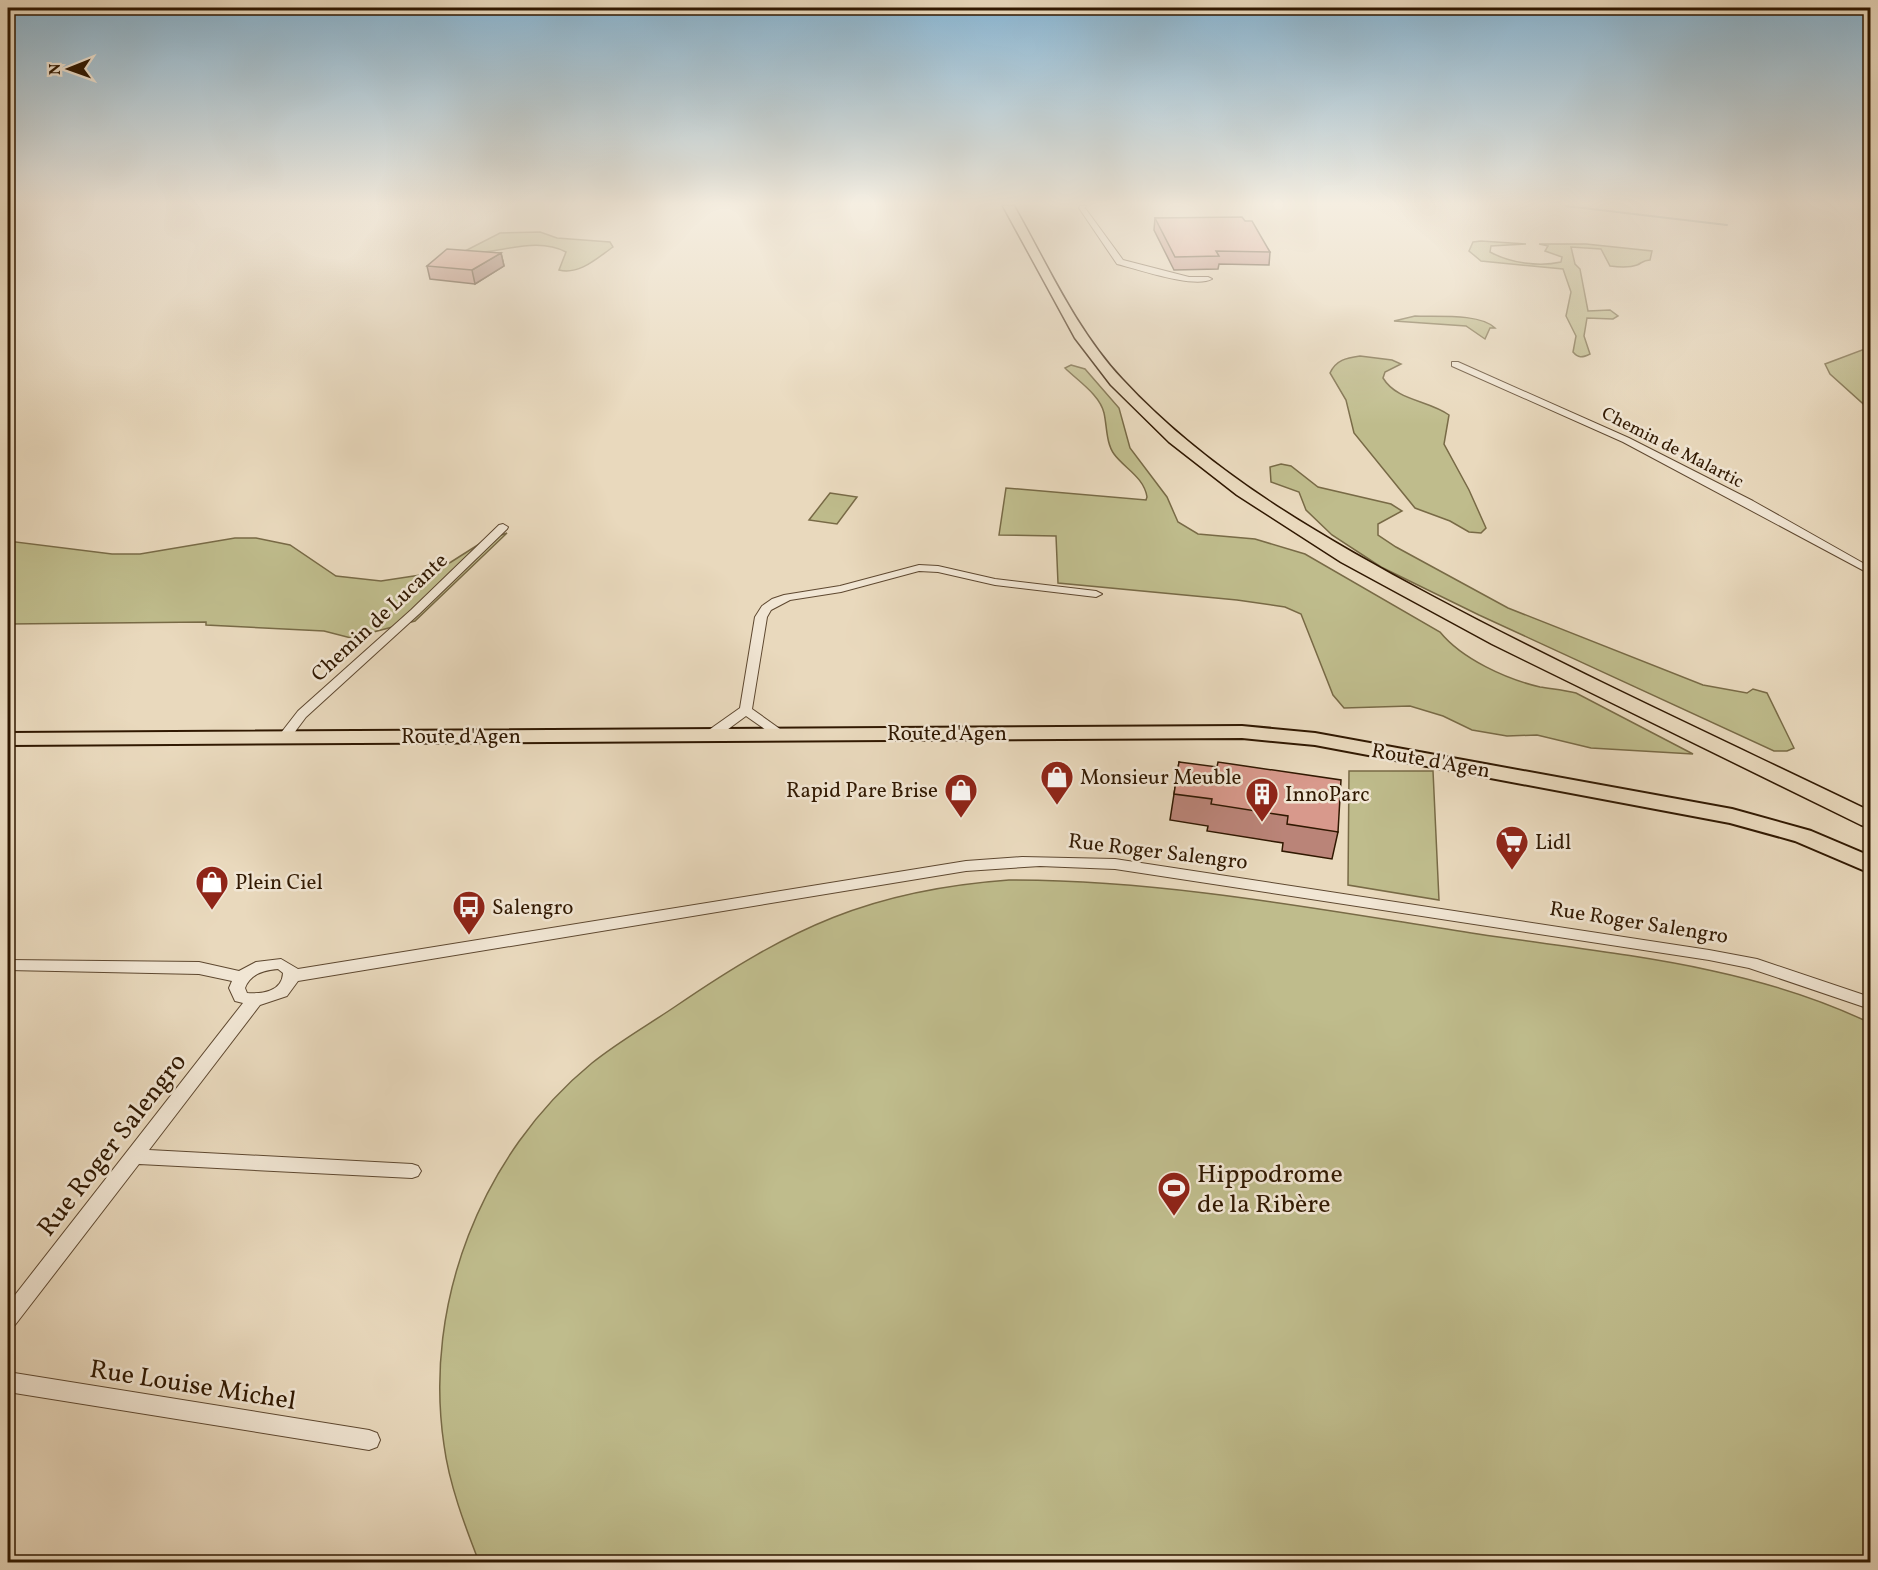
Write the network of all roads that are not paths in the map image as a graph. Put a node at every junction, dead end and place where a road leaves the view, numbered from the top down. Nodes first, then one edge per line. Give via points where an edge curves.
1 (1049, 279) edge
2 (1455, 364) dead end
3 (503, 527) dead end
4 (1870, 571) edge
5 (1096, 594) dead end
6 (746, 710) junction
7 (781, 734) junction
8 (711, 735) junction
9 (283, 738) junction
10 (8, 739) edge
11 (1870, 820) edge
12 (1870, 865) edge
13 (8, 965) edge
14 (292, 976) junction
15 (242, 977) junction
16 (255, 1000) junction
17 (1870, 1004) edge
18 (134, 1156) junction
19 (412, 1171) dead end
20 (8, 1319) edge
21 (8, 1382) edge
22 (369, 1440) dead end

1 - 11 highway via 1082,338 1116,382 1175,439 1243,491 1357,563 1479,630
2 - 4 street, Chemin de Malartic via 1625,439
3 - 9 street, Chemin de Lucante via 302,714
5 - 6 street via 1014,585 919,568 776,601 760,617
6 - 7 street
6 - 8 street
7 - 8 main road, Route d'Agen
7 - 12 main road, Route d'Agen via 1212,732 1315,738 1732,816 1803,836
8 - 9 main road, Route d'Agen
9 - 10 main road, Route d'Agen
13 - 15 street via 199,968
14 - 15 street via 287,967 274,964 256,967
14 - 16 street via 279,993
14 - 17 street, Rue Roger Salengro via 966,866 1068,860 1708,955 1751,963
15 - 16 street via 238,993
16 - 18 street, Rue Roger Salengro
18 - 19 street
18 - 20 street, Rue Roger Salengro
21 - 22 street, Rue Louise Michel

